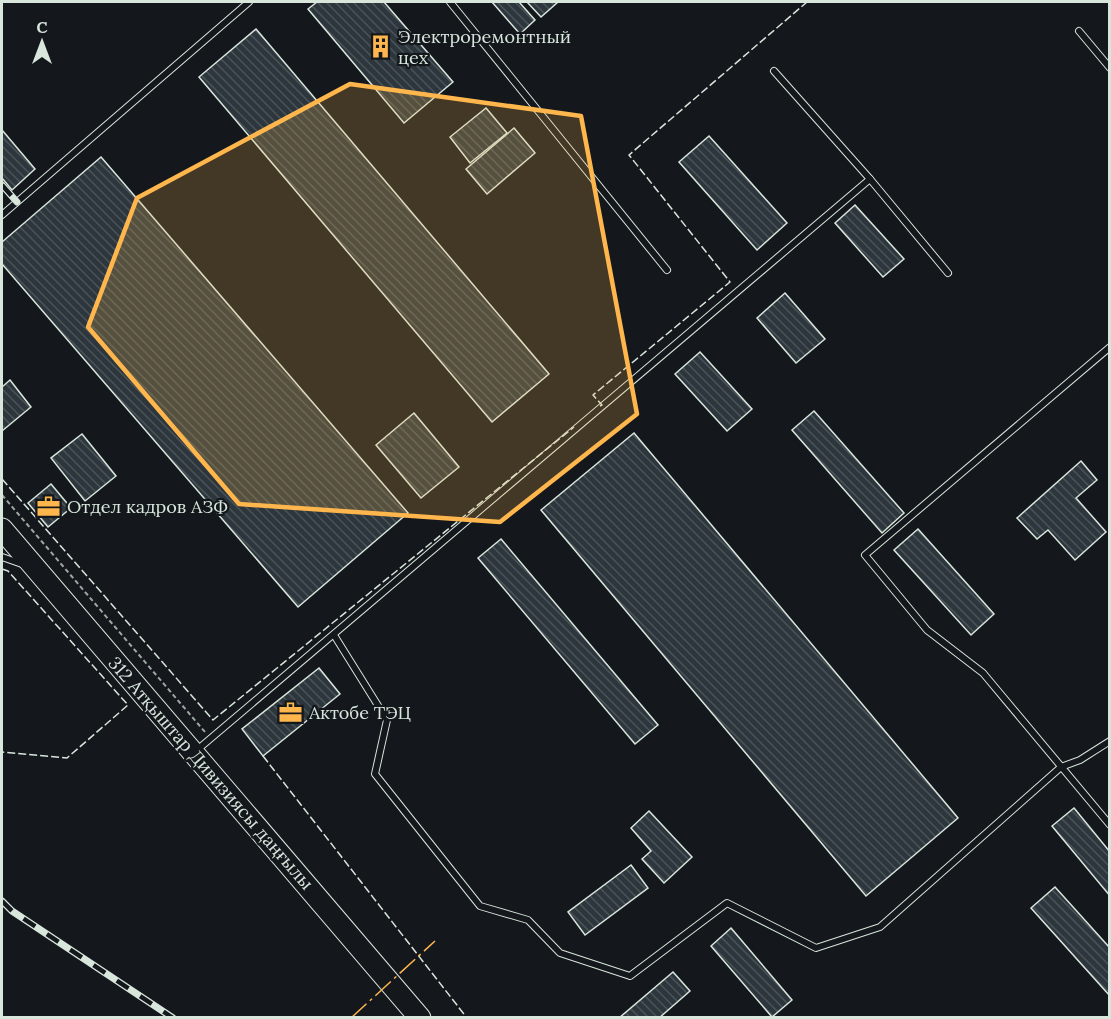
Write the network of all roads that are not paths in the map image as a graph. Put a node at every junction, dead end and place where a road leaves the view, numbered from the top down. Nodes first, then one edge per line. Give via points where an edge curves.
1 (249, 2) edge
2 (450, 2) edge
3 (1079, 31) dead end
4 (1110, 68) edge
5 (774, 70) dead end
6 (870, 179) junction
7 (2, 215) edge
8 (667, 270) dead end
9 (948, 273) dead end
10 (1110, 347) edge
11 (2, 529) edge
12 (2, 557) edge
13 (34, 567) junction
14 (334, 635) junction
15 (1110, 741) edge
16 (194, 752) junction
17 (1061, 767) junction
18 (1110, 825) edge
19 (420, 1017) edge

1 - 7 lane
2 - 8 lane
3 - 4 lane
5 - 6 lane
6 - 9 lane
6 - 14 lane
10 - 17 lane via 865,555 927,630 983,673
11 - 13 highway, 312 Атқыштар Дивизиясы даңғылы
12 - 13 lane
13 - 16 highway, 312 Атқыштар Дивизиясы даңғылы
14 - 16 lane
14 - 17 lane via 387,720 375,774 480,906 528,920 560,953 630,976 727,903 816,948 880,927
15 - 17 lane
16 - 19 highway, 312 Атқыштар Дивизиясы даңғылы
17 - 18 lane

